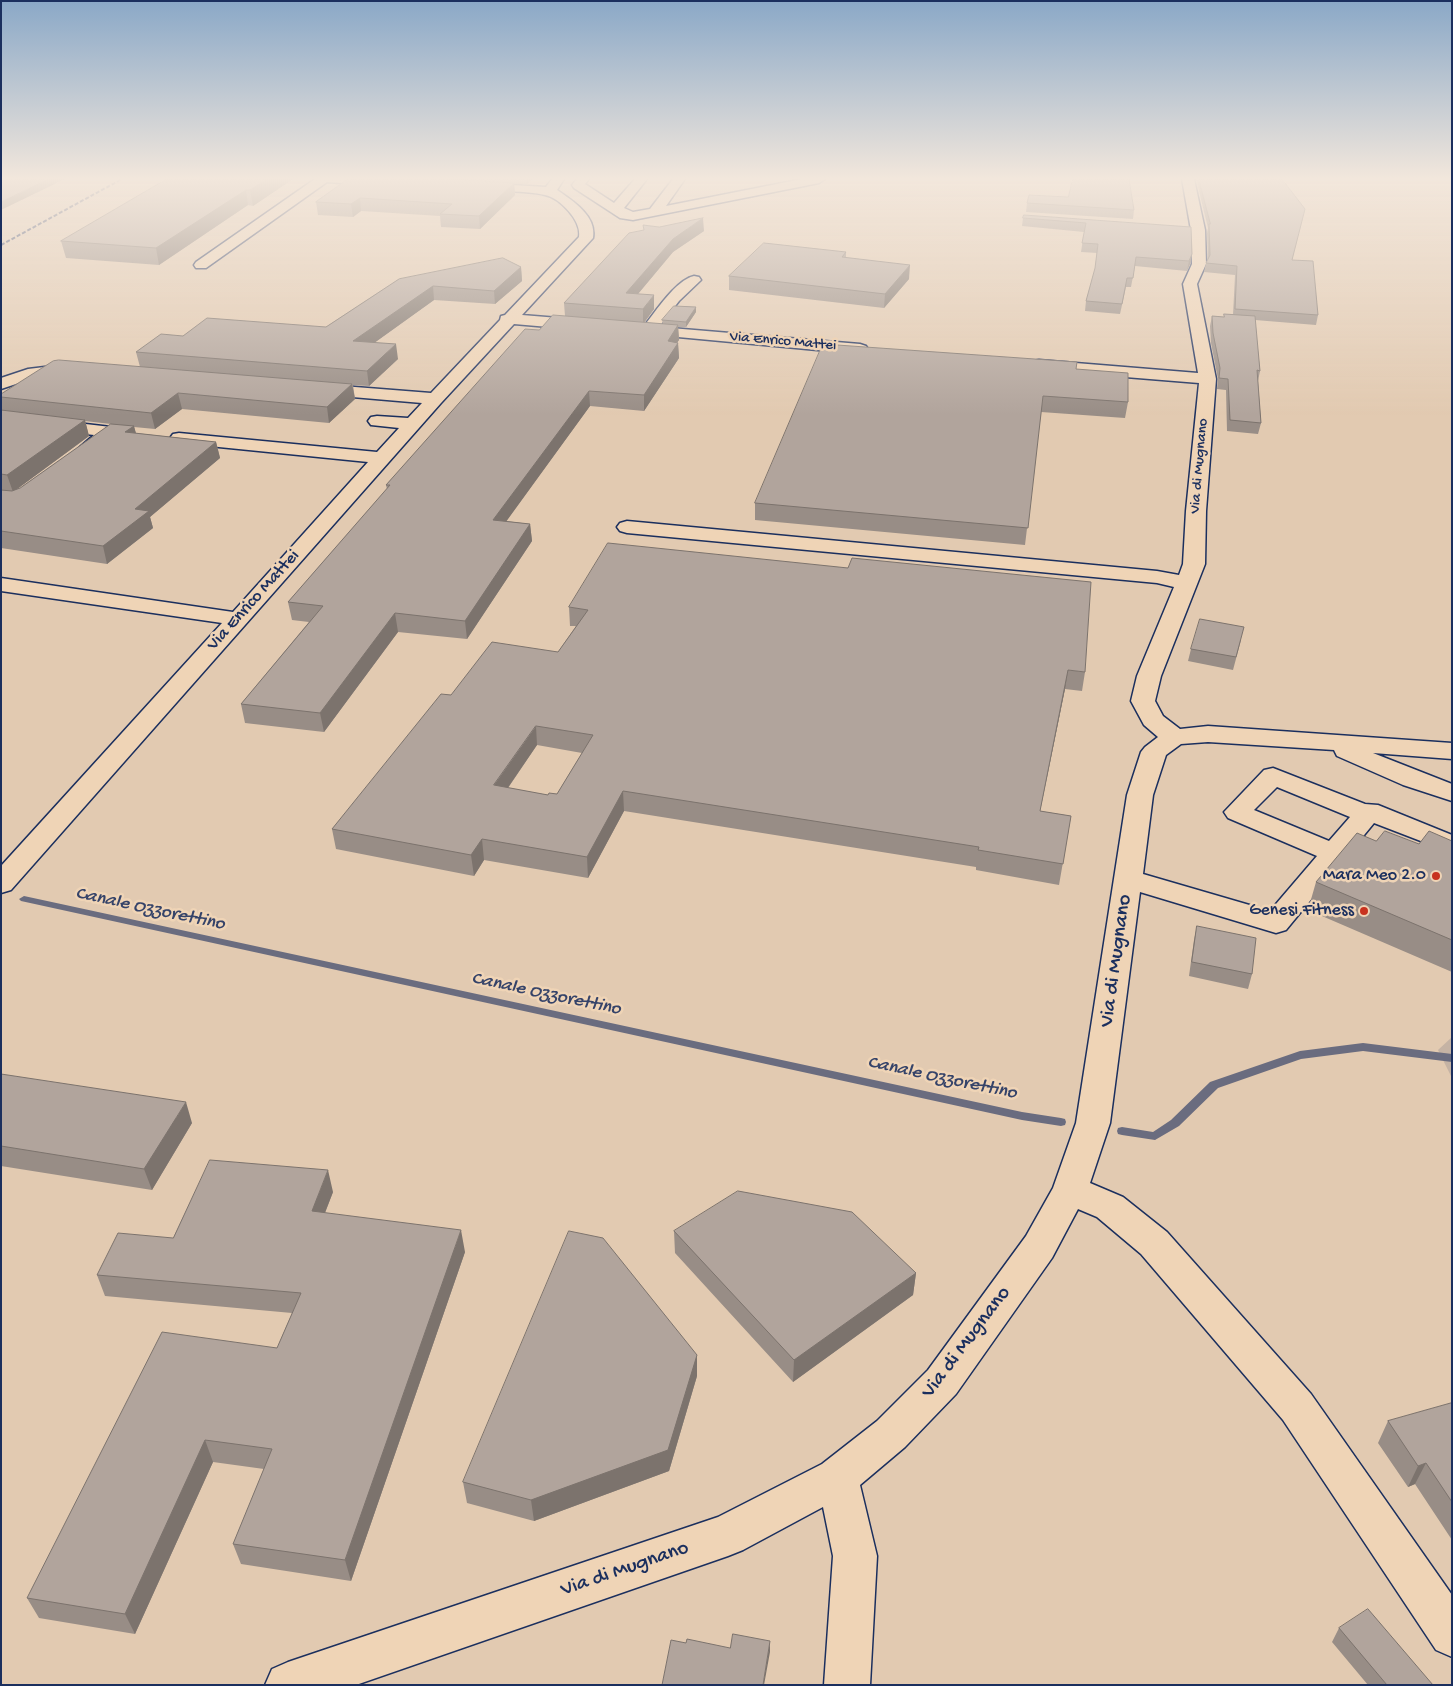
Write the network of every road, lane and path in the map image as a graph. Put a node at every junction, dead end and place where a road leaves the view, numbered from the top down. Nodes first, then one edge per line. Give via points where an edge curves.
1 (211, 258) edge
2 (567, 258) edge
3 (1198, 258) edge
4 (201, 265) dead end
5 (694, 280) dead end
6 (507, 319) junction
7 (601, 327) edge
8 (629, 329) edge
9 (648, 331) junction
10 (879, 351) edge
11 (1023, 364) edge
12 (87, 370) edge
13 (1208, 379) junction
14 (1, 384) edge
15 (305, 388) edge
16 (435, 399) junction
17 (1, 419) edge
18 (377, 421) dead end
19 (412, 424) junction
20 (111, 432) junction
21 (132, 434) edge
22 (160, 436) edge
23 (381, 458) junction
24 (71, 460) edge
25 (627, 527) dead end
26 (1186, 583) junction
27 (1, 584) edge
28 (238, 619) junction
29 (1174, 737) junction
30 (1324, 742) junction
31 (1452, 751) edge
32 (1452, 793) edge
33 (1366, 814) junction
34 (1452, 845) edge
35 (1334, 853) junction
36 (1128, 879) junction
37 (1, 884) edge
38 (1070, 1190) junction
39 (838, 1478) junction
40 (1452, 1634) edge
41 (288, 1685) edge
42 (847, 1685) edge

1 - 4 street
2 - 6 street, Via Enrico Mattei
3 - 13 street, Via di Mugnano via 1199,264 1190,284
5 - 9 street via 674,298
6 - 7 street
6 - 16 street, Via Enrico Mattei
8 - 9 street, Via Enrico Mattei
9 - 10 street, Via Enrico Mattei
11 - 13 street
12 - 14 street via 67,368 28,374
13 - 26 street, Via di Mugnano via 1194,564
15 - 16 street
16 - 19 street, Via Enrico Mattei
17 - 20 street
18 - 19 street
19 - 23 street, Via Enrico Mattei
20 - 21 street
20 - 24 street
22 - 23 street
23 - 28 street, Via Enrico Mattei
25 - 26 street via 1157,576
26 - 29 street, Via di Mugnano via 1149,676 1143,701 1153,720
27 - 28 street
28 - 37 street, Via Enrico Mattei
29 - 30 street via 1208,734
29 - 36 street, Via di Mugnano via 1154,752 1140,795
30 - 31 street
30 - 32 street
33 - 34 street via 1368,811
33 - 35 street
33 - 35 street via 1273,776 1237,812
35 - 36 street via 1276,923
36 - 38 street, Via di Mugnano via 1093,1123
38 - 39 street, Via di Mugnano via 1038,1247 942,1382 891,1434
38 - 40 street via 1110,1207 1154,1243 1232,1331 1297,1407
39 - 41 street, Via di Mugnano via 728,1535
39 - 42 street via 855,1556

